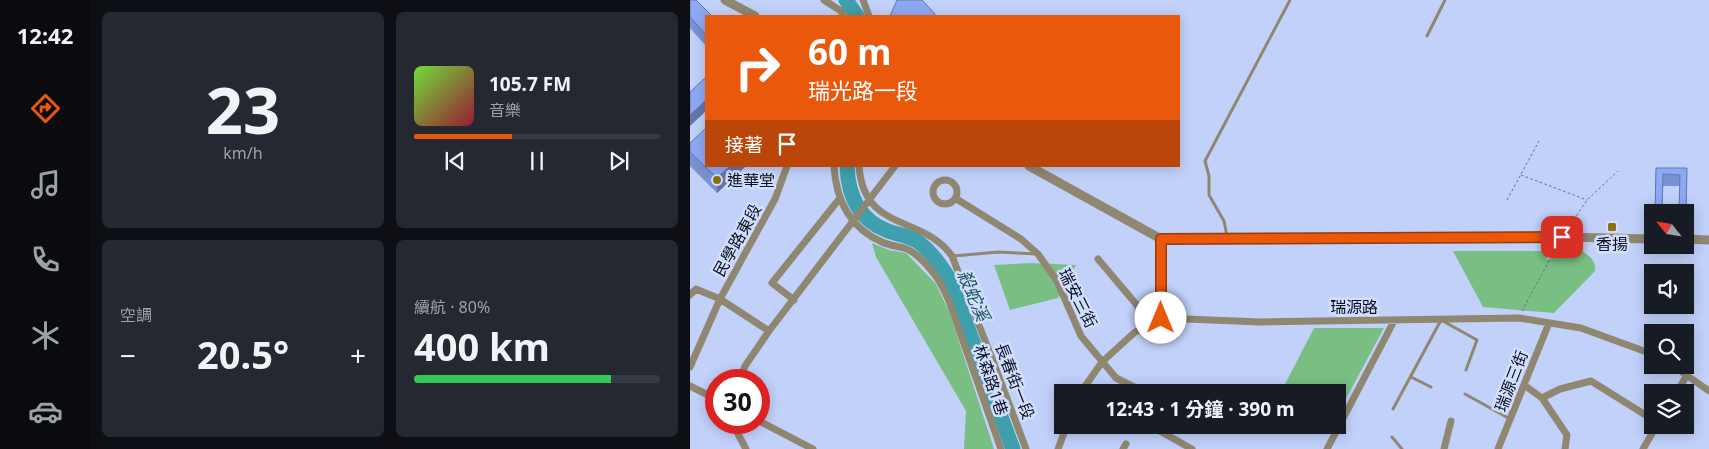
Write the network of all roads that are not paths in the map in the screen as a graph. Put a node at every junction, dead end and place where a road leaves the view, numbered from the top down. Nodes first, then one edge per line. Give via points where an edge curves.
1 (725, 0) edge
2 (824, 0) edge
3 (863, 0) edge
4 (1290, 0) edge
5 (1444, 0) edge
6 (753, 15) edge
7 (843, 15) edge
8 (869, 15) edge
9 (1427, 36) dead end
10 (787, 167) edge
11 (834, 167) edge
12 (859, 167) edge
13 (894, 167) edge
14 (1031, 167) edge
15 (840, 198) junction
16 (955, 198) dead end
17 (870, 201) junction
18 (853, 222) junction
19 (1161, 239) junction
20 (1228, 239) junction
21 (1644, 239) edge
22 (1694, 239) edge
23 (1709, 240) edge
24 (1038, 254) junction
25 (952, 256) junction
26 (1098, 259) dead end
27 (690, 295) edge
28 (720, 299) junction
29 (794, 300) junction
30 (1161, 318) junction
31 (1440, 320) junction
32 (1394, 321) junction
33 (1152, 323) junction
34 (1549, 323) junction
35 (769, 331) junction
36 (1644, 351) edge
37 (1102, 362) junction
38 (690, 367) edge
39 (745, 369) edge
40 (1466, 370) dead end
41 (1688, 375) joint
42 (1411, 377) junction
43 (1087, 384) edge
44 (1128, 384) edge
45 (1682, 384) edge
46 (1524, 385) junction
47 (690, 386) edge
48 (1432, 387) dead end
49 (1709, 391) edge
50 (705, 394) edge
51 (1465, 394) dead end
52 (1542, 398) junction
53 (1393, 409) dead end
54 (1644, 414) edge
55 (1511, 420) junction
56 (1451, 421) dead end
57 (770, 427) edge
58 (738, 434) edge
59 (1063, 434) edge
60 (1165, 434) edge
61 (1652, 434) edge
62 (1392, 437) dead end
63 (746, 449) edge
64 (813, 449) edge
65 (1001, 449) edge
66 (1026, 449) edge
67 (1058, 449) edge
68 (1192, 449) edge
69 (1327, 449) edge
70 (1402, 449) edge
71 (1444, 449) edge
72 (1498, 449) edge
73 (1565, 449) edge
74 (1643, 449) edge

1 - 6 street
2 - 7 street
3 - 8 street
4 - 20 lane via 1205,161 1209,196 1224,222
5 - 9 lane
10 - 28 street, 民學路東段 via 771,207
11 - 15 street, 林森路1巷
12 - 17 street, 長春街一段
13 - 17 street
14 - 19 street
15 - 18 street, 林森路1巷
15 - 29 street via 772,283
16 - 24 street, 瑞安三街 via 1004,227
17 - 18 street
17 - 25 street, 長春街一段 via 882,214 940,243
18 - 29 street
18 - 65 street, 林森路1巷 via 882,242 913,252 942,285
19 - 20 street
19 - 30 street
20 - 21 street
22 - 23 street
24 - 25 lane via 998,252
24 - 37 street, 瑞安三街 via 1064,294 1080,336
25 - 66 street, 長春街一段
26 - 33 street
27 - 28 street, 民學路東段 via 696,289
28 - 35 street, 民學路東段
28 - 38 street
29 - 35 street
30 - 32 street, 瑞源路 via 1260,322
30 - 33 street
31 - 32 street, 瑞源路
31 - 34 street, 瑞源路 via 1519,318
31 - 40 lane via 1477,340
31 - 42 lane
32 - 69 street
33 - 37 street via 1135,332
34 - 36 street, 瑞源路 via 1581,328
34 - 46 street, 瑞源三街
35 - 39 street
37 - 43 street
37 - 44 street, 瑞安三街 via 1116,378
41 - 45 street
41 - 49 street
42 - 48 lane
42 - 53 lane
46 - 52 street
46 - 55 street, 瑞源三街
47 - 50 street
51 - 55 lane
52 - 54 street via 1560,389 1591,381
52 - 73 street via 1568,435
55 - 72 street, 瑞源三街
56 - 71 street
57 - 64 street
58 - 63 street
59 - 67 street
60 - 68 street
61 - 74 street
62 - 70 lane

